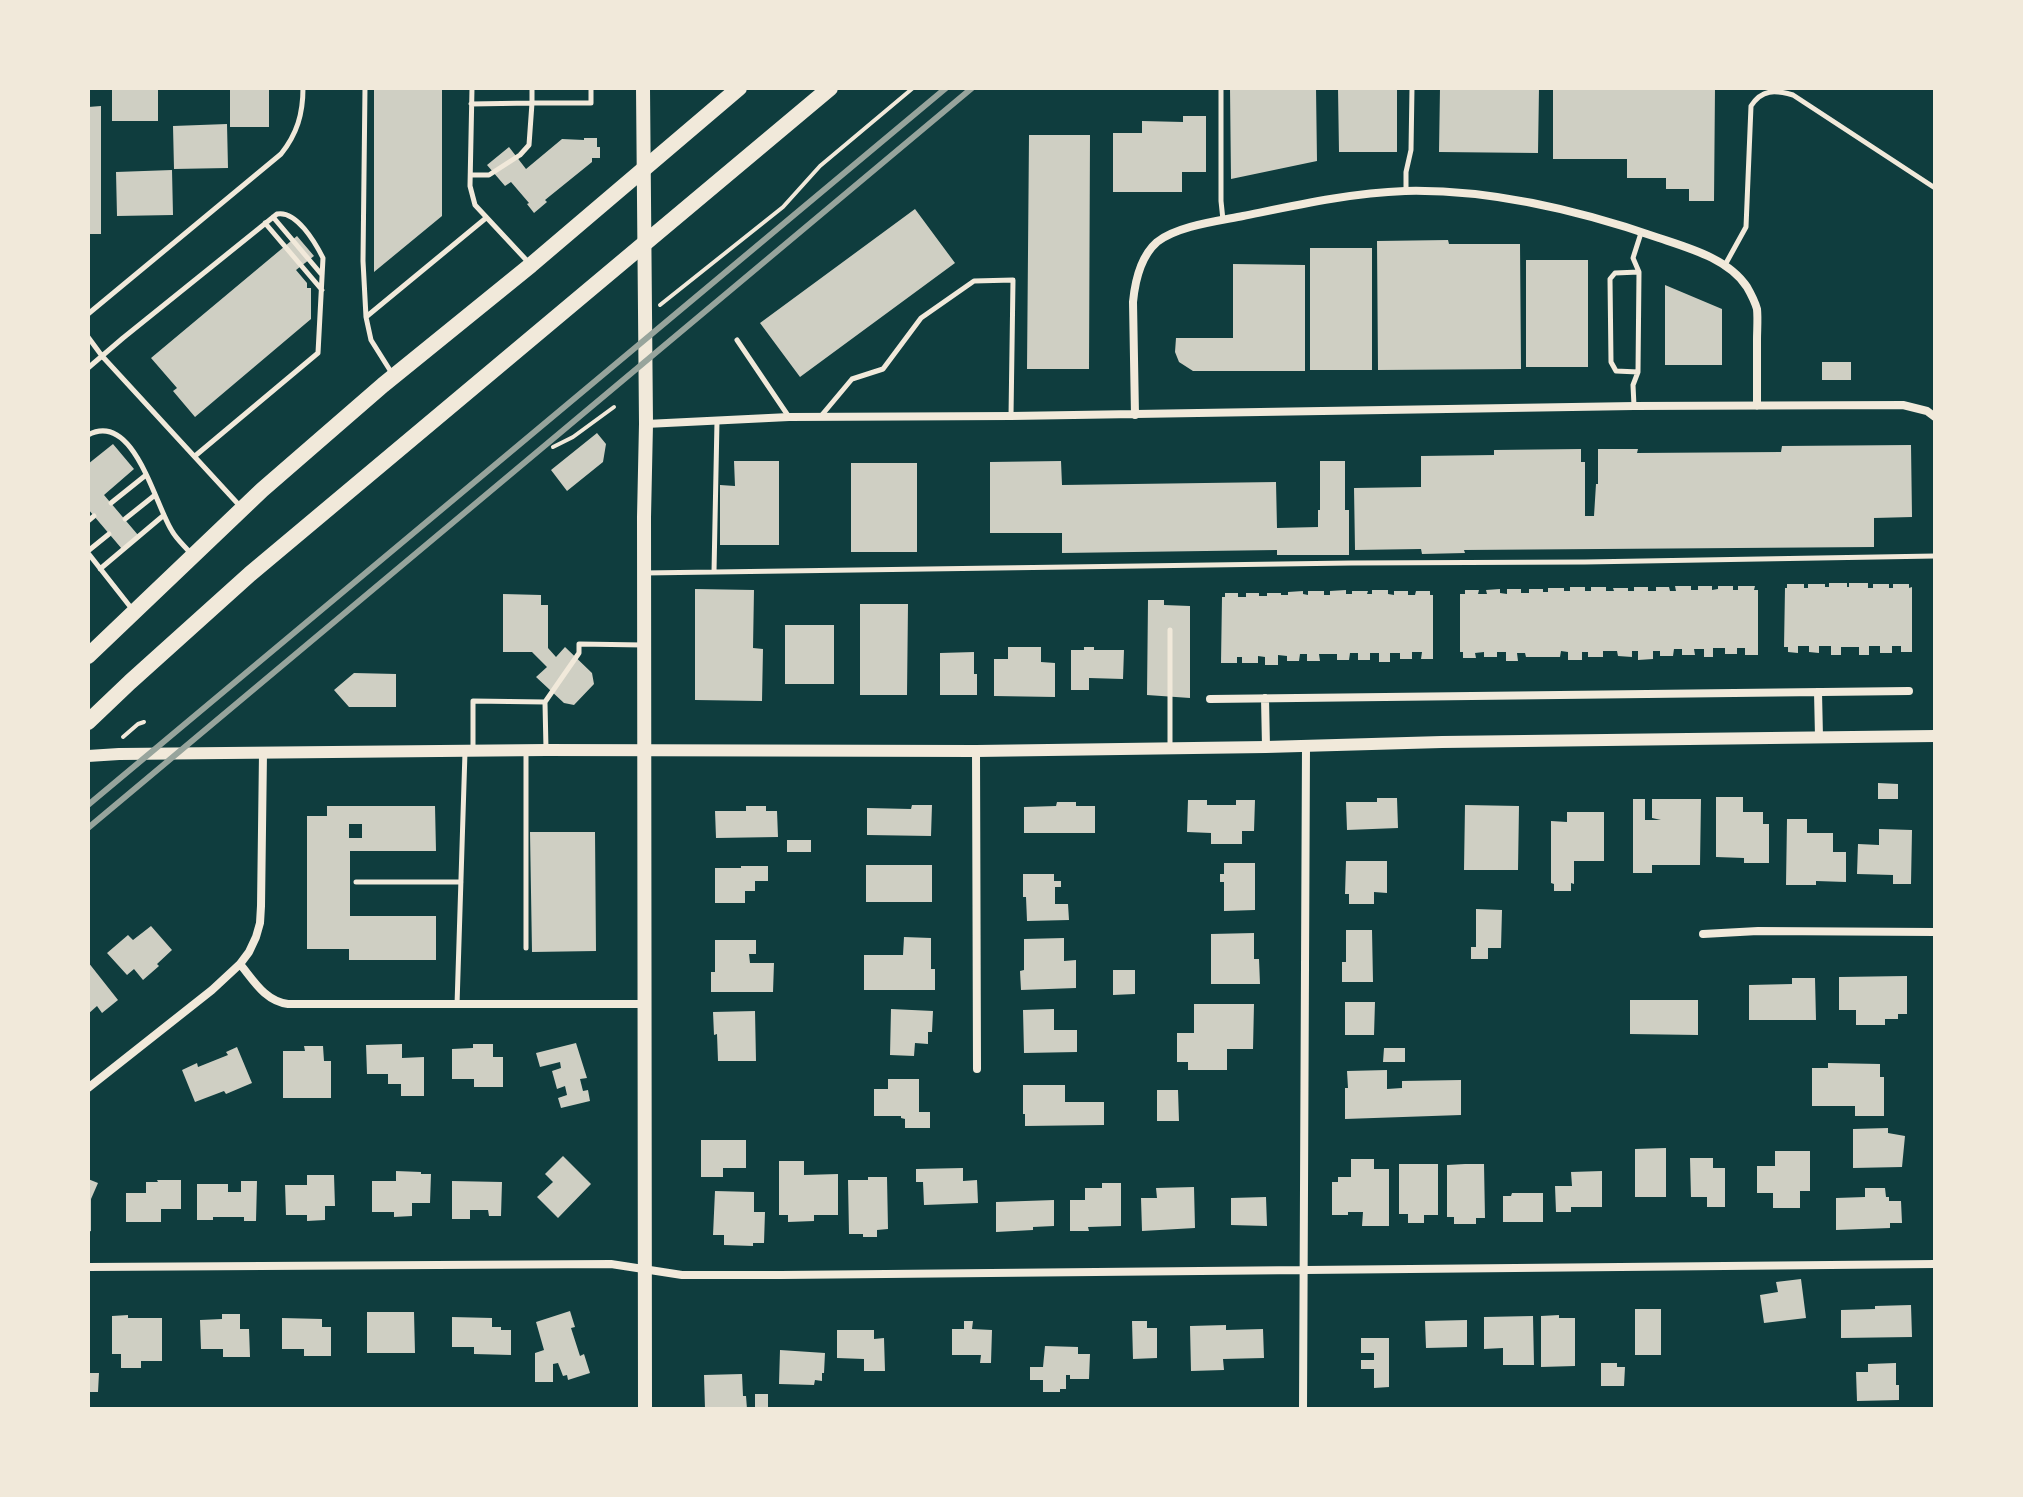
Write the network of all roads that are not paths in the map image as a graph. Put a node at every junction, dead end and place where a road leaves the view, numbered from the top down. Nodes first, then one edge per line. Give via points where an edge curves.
1 (303, 88) edge
2 (365, 88) edge
3 (472, 88) edge
4 (532, 88) edge
5 (591, 88) edge
6 (643, 88) edge
7 (739, 88) edge
8 (830, 88) edge
9 (1221, 88) edge
10 (1412, 88) edge
11 (532, 103) junction
12 (471, 104) junction
13 (644, 168) junction
14 (471, 175) junction
15 (1935, 188) edge
16 (1406, 191) junction
17 (273, 217) junction
18 (486, 218) junction
19 (1223, 221) junction
20 (265, 223) junction
21 (1641, 232) junction
22 (645, 242) junction
23 (531, 265) junction
24 (1725, 265) junction
25 (1639, 272) junction
26 (323, 275) junction
27 (323, 291) junction
28 (88, 314) edge
29 (366, 317) junction
30 (88, 337) edge
31 (737, 340) dead end
32 (102, 356) junction
33 (88, 368) edge
34 (1638, 372) junction
35 (394, 376) junction
36 (1634, 406) junction
37 (1757, 406) junction
38 (1931, 414) edge
39 (1135, 415) junction
40 (1011, 416) junction
41 (789, 417) junction
42 (820, 417) junction
43 (717, 421) junction
44 (646, 424) junction
45 (88, 435) edge
46 (195, 456) junction
47 (146, 475) junction
48 (155, 494) junction
49 (111, 503) dead end
50 (243, 509) junction
51 (164, 515) junction
52 (94, 516) dead end
53 (125, 519) dead end
54 (88, 521) edge
55 (109, 534) dead end
56 (88, 552) edge
57 (193, 555) junction
58 (1935, 556) edge
59 (92, 563) edge
60 (100, 569) junction
61 (714, 572) junction
62 (644, 573) junction
63 (133, 612) junction
64 (1170, 630) dead end
65 (644, 645) junction
66 (88, 656) edge
67 (1909, 691) dead end
68 (1818, 692) junction
69 (1265, 698) junction
70 (1210, 699) dead end
71 (545, 702) junction
72 (88, 722) edge
73 (1935, 736) edge
74 (1819, 737) junction
75 (1306, 746) junction
76 (1266, 747) junction
77 (1170, 748) junction
78 (526, 750) junction
79 (546, 750) junction
80 (469, 751) junction
81 (645, 751) junction
82 (976, 751) junction
83 (263, 753) junction
84 (88, 756) edge
85 (356, 882) dead end
86 (461, 882) junction
87 (1935, 932) edge
88 (1703, 934) dead end
89 (526, 948) dead end
90 (240, 964) junction
91 (644, 1004) junction
92 (457, 1005) junction
93 (977, 1069) dead end
94 (88, 1088) edge
95 (1935, 1264) edge
96 (88, 1267) edge
97 (644, 1270) junction
98 (1303, 1270) junction
99 (645, 1409) edge
100 (1303, 1409) edge

1 - 28 lane via 298,126 281,154
2 - 29 lane
3 - 12 lane
4 - 11 lane
5 - 11 lane via 591,103
6 - 13 main road
7 - 13 highway
8 - 22 highway
9 - 19 lane
10 - 16 lane
11 - 12 lane
11 - 14 lane via 529,145 489,175
12 - 14 lane
13 - 22 main road
13 - 23 highway
14 - 18 lane via 475,205
15 - 24 lane via 1793,95 1765,92 1751,106 1746,227
16 - 19 street via 1324,200
16 - 21 street via 1455,192 1542,205
17 - 20 lane
17 - 26 lane
17 - 26 lane via 285,212 293,216 317,246
18 - 23 lane
18 - 29 lane
19 - 39 street via 1176,232 1146,254 1133,302
20 - 27 lane
20 - 32 lane
21 - 24 street
21 - 25 lane via 1633,258
22 - 44 main road
22 - 72 highway via 250,574
23 - 35 highway
24 - 37 street via 1747,287 1757,310
25 - 34 lane
25 - 34 lane via 1615,273 1610,279 1611,362 1616,371
26 - 27 lane
27 - 46 lane via 318,353
29 - 35 lane via 371,340
30 - 32 lane
31 - 41 lane
32 - 33 lane
32 - 46 lane
34 - 36 lane
35 - 50 highway
36 - 37 street
36 - 39 street
37 - 38 street via 1903,405
39 - 40 street
40 - 42 street
40 - 42 lane via 1013,280 974,281 921,318 883,369 852,379
41 - 42 street
41 - 43 street
43 - 44 street
43 - 61 lane
44 - 62 main road
45 - 47 lane via 116,433
46 - 50 lane
47 - 48 lane
47 - 49 lane
48 - 51 lane
48 - 53 lane
50 - 57 highway
51 - 57 lane
51 - 60 lane
52 - 54 lane
55 - 56 lane
56 - 59 lane
57 - 63 highway
58 - 61 lane
59 - 60 lane
60 - 63 lane
61 - 62 lane
62 - 65 main road
63 - 66 highway
64 - 77 lane
65 - 71 lane via 579,644 579,653
65 - 81 main road
67 - 68 street
68 - 69 street
68 - 74 street
69 - 70 street
69 - 76 street
71 - 79 lane
71 - 80 lane via 473,701
73 - 74 street
74 - 75 street
75 - 76 street
75 - 98 street
76 - 77 street
77 - 82 street
78 - 79 street
78 - 80 street
78 - 89 lane
79 - 81 street
80 - 83 street
80 - 86 lane
81 - 82 street
81 - 91 main road
82 - 93 street
83 - 84 street
83 - 90 street via 260,923
85 - 86 lane
86 - 92 lane
87 - 88 street
90 - 92 street via 265,995 280,1003
90 - 94 street
91 - 92 street
91 - 97 main road
95 - 98 street
96 - 97 street via 611,1264
97 - 98 street via 682,1275
97 - 99 main road
98 - 100 street

